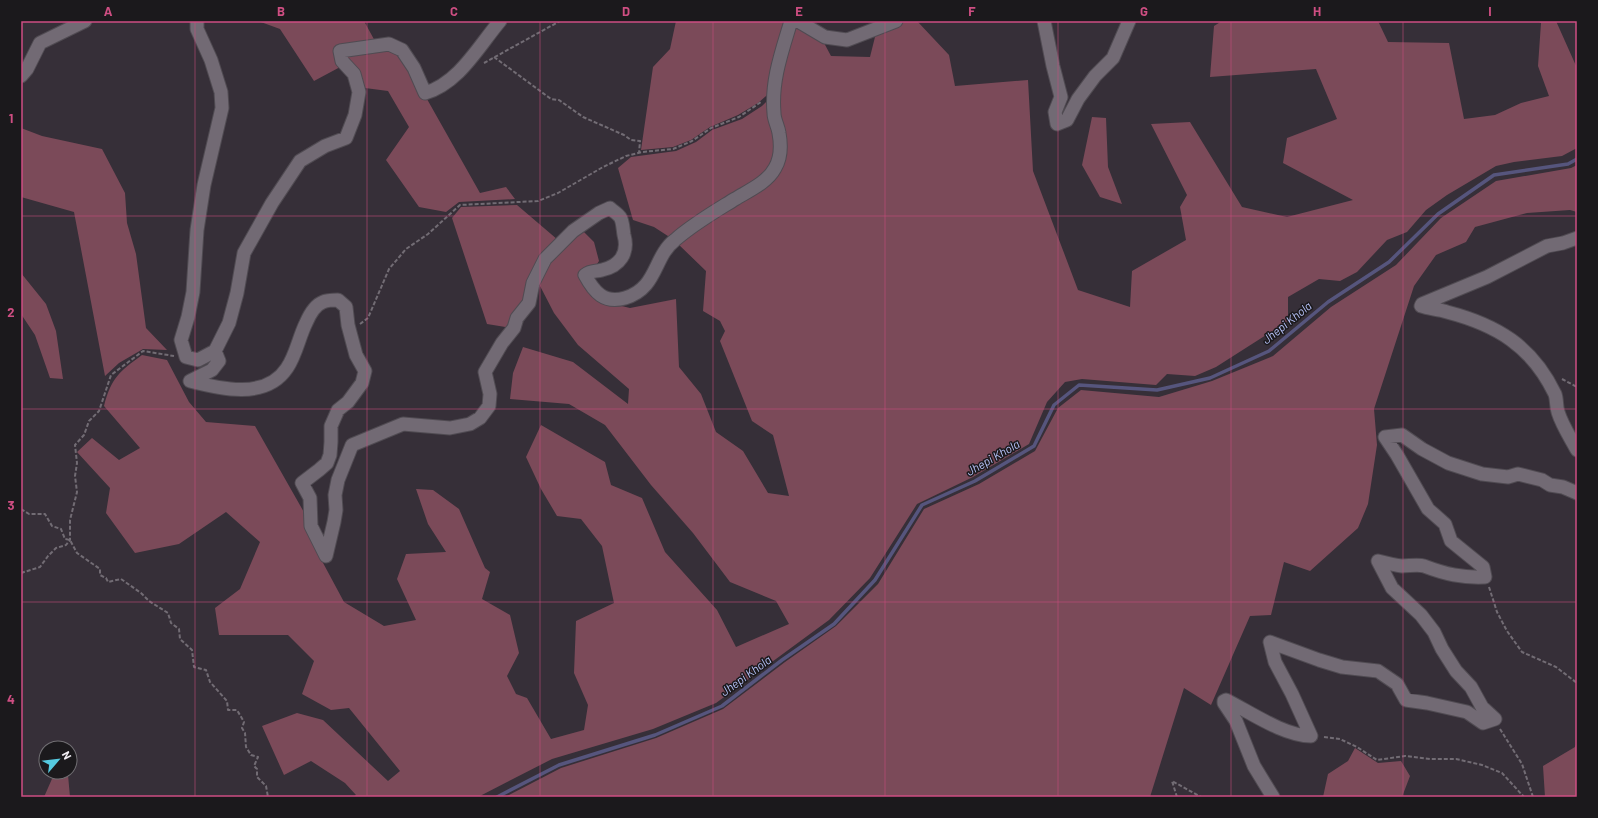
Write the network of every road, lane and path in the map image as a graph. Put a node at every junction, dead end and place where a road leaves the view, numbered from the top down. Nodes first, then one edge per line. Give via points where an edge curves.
1 (85, 21) edge
2 (196, 21) edge
3 (500, 21) edge
4 (560, 21) edge
5 (896, 21) edge
6 (1044, 21) edge
7 (1129, 21) edge
8 (798, 22) edge
9 (494, 57) junction
10 (480, 65) dead end
11 (21, 76) edge
12 (774, 90) junction
13 (639, 153) junction
14 (1577, 238) edge
15 (347, 318) junction
16 (215, 351) junction
17 (186, 357) junction
18 (1577, 450) edge
19 (1577, 493) edge
20 (21, 509) edge
21 (70, 540) junction
22 (21, 573) edge
23 (1485, 577) junction
24 (1577, 683) edge
25 (1495, 719) junction
26 (1311, 736) junction
27 (268, 797) edge
28 (1177, 797) edge
29 (1201, 797) edge
30 (1273, 797) edge
31 (1524, 797) edge
32 (1533, 797) edge

1 - 11 street via 40,43
2 - 17 street via 221,92 222,108 204,185 197,230 193,292 181,340
3 - 16 street via 462,70 437,89 425,93 414,68 402,50 390,44 340,51 342,61 354,74 359,92 356,115 346,138 325,146 300,161 272,203 244,253 238,292 229,323
4 - 9 path
5 - 8 street via 847,40 825,37
6 - 7 street via 1061,97 1055,112 1057,124 1067,120 1078,98 1113,58
8 - 12 street via 778,66
9 - 10 path
9 - 13 path via 551,99 559,100 583,117 631,140 640,141
12 - 13 path via 739,117 711,128 692,141 673,149
12 - 15 street via 774,114 781,152 775,168 762,183 696,223 673,241 648,283 636,293 613,299 600,295 592,288 585,275 590,270 612,266 626,251 620,217 610,208 599,213 560,242 545,259 533,283 529,303 517,318 514,328 485,372 490,394 489,406 480,418 470,424 450,428 403,424 352,445 338,480 336,510 326,556 311,526 310,498 302,483 327,463 330,455 331,426 335,415 362,383 365,371 356,355
13 - 15 path via 620,159 538,201 460,205 428,234 406,249 389,269 368,318 359,325
14 - 18 street via 1547,246 1487,277 1421,305 1479,322 1521,346 1534,359 1556,395 1565,429
15 - 16 street via 346,307 338,300 322,302 311,313 287,368 274,382 257,388 214,387 190,381 212,370 219,361
16 - 17 street via 198,360
17 - 21 path via 143,351 111,375 99,411 89,421 84,435 74,445 77,492 70,520
19 - 23 street via 1518,474 1508,477 1482,474 1448,463 1402,435 1384,437 1428,509 1445,524 1451,541 1483,568
20 - 21 path via 29,514 45,514 52,526 61,529 65,539
21 - 22 path via 66,545 56,548 40,567
21 - 27 path via 77,553 100,569 100,575 108,582 121,579 168,613 171,623 179,629 180,639 192,650 194,667 206,670 210,682 227,701 228,710 237,710 244,722 242,728 246,733 246,747 251,755 258,757 254,766 257,769 257,777 266,786
23 - 24 path via 1497,612 1522,652 1556,666
23 - 25 street via 1467,578 1424,566 1403,566 1378,561 1392,588 1421,615 1434,632 1456,671 1471,687 1482,707
25 - 26 street via 1483,723 1467,712 1406,700 1397,684 1378,671 1342,667 1270,642 1275,662
25 - 32 path via 1522,764
26 - 30 street via 1277,728 1224,700 1236,721 1254,766
26 - 31 path via 1340,739 1377,760 1405,756 1456,759 1482,765 1502,773
28 - 29 path via 1172,781

